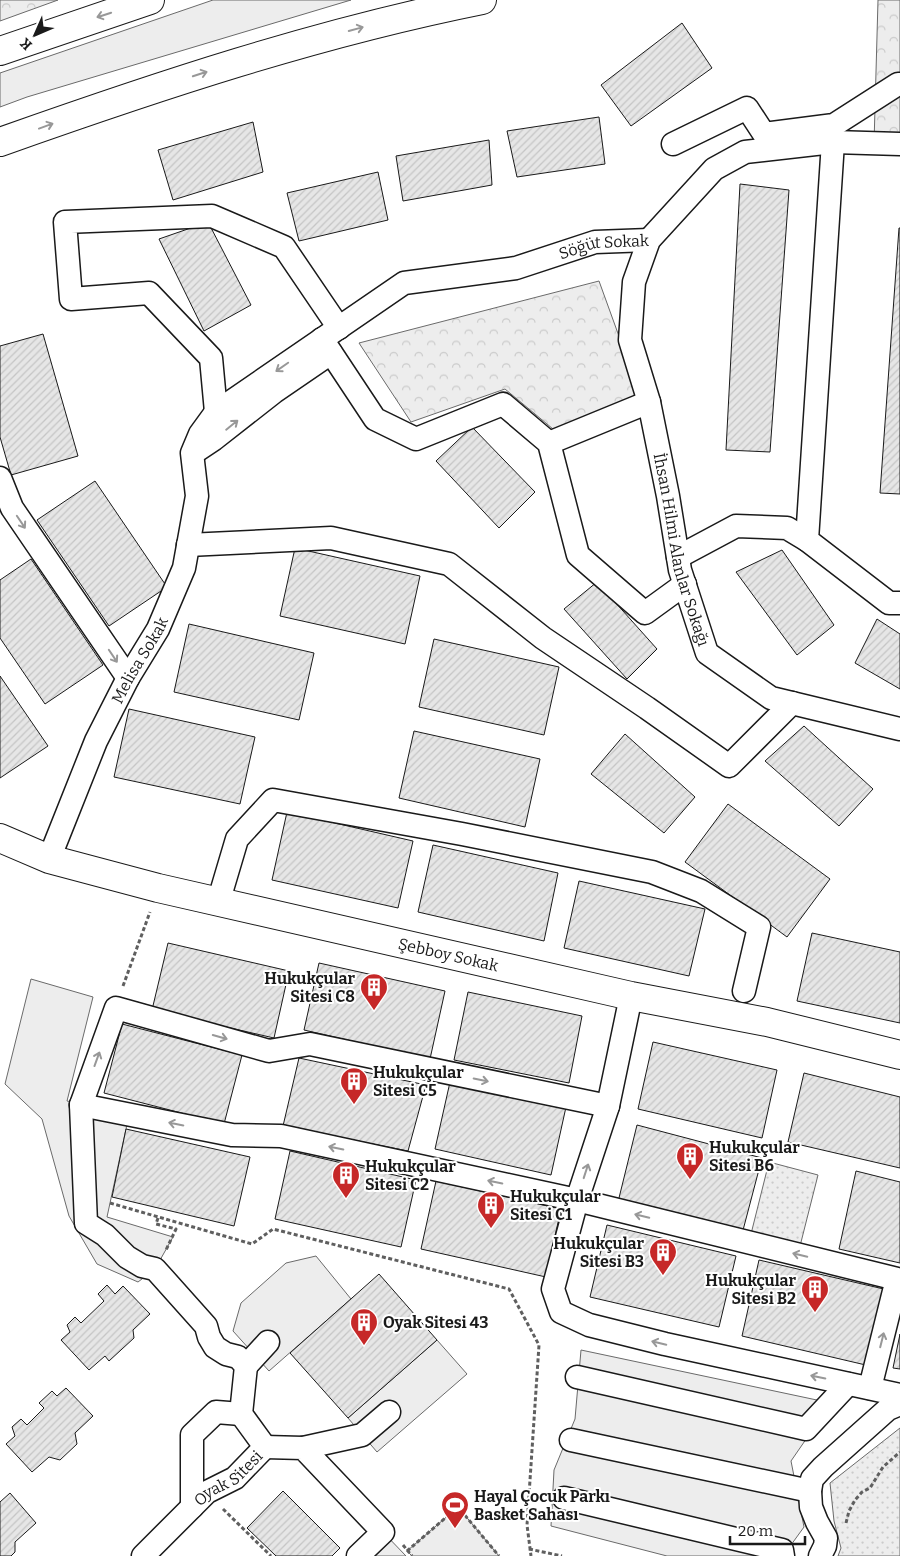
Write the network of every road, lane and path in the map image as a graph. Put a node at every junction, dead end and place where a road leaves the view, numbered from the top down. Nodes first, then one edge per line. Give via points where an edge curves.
1 (150, 0) edge
2 (482, 0) edge
3 (0, 51) edge
4 (900, 85) edge
5 (0, 142) edge
6 (834, 142) junction
7 (673, 144) dead end
8 (900, 144) edge
9 (649, 240) junction
10 (331, 340) junction
11 (649, 402) junction
12 (216, 412) junction
13 (549, 443) junction
14 (192, 453) junction
15 (0, 478) edge
16 (807, 540) junction
17 (188, 545) junction
18 (678, 557) junction
19 (685, 584) junction
20 (900, 603) edge
21 (128, 678) junction
22 (792, 703) junction
23 (900, 729) edge
24 (0, 838) edge
25 (49, 859) junction
26 (158, 888) junction
27 (218, 902) junction
28 (744, 991) dead end
29 (631, 996) junction
30 (116, 1008) junction
31 (900, 1055) edge
32 (81, 1105) junction
33 (608, 1106) junction
34 (577, 1200) junction
35 (110, 1203) dead end
36 (158, 1218) junction
37 (170, 1242) dead end
38 (268, 1342) dead end
39 (246, 1366) junction
40 (577, 1376) dead end
41 (848, 1384) junction
42 (870, 1388) junction
43 (900, 1395) edge
44 (900, 1404) edge
45 (389, 1412) dead end
46 (241, 1414) junction
47 (571, 1440) dead end
48 (264, 1447) junction
49 (303, 1448) junction
50 (900, 1452) edge
51 (810, 1491) junction
52 (564, 1498) dead end
53 (199, 1500) junction
54 (823, 1547) edge
55 (529, 1549) junction
56 (407, 1551) dead end
57 (143, 1556) edge
58 (271, 1556) edge
59 (358, 1556) edge
60 (499, 1556) edge
61 (531, 1556) edge
62 (562, 1556) edge
63 (783, 1556) edge

1 -> 3 main road
5 -> 2 main road via 253,57 359,28
4 - 7 street via 834,125 764,134 747,108
6 - 8 street, Söğüt Sokak
6 - 9 street, Söğüt Sokak via 745,152 714,169
6 - 16 street
9 - 10 street, Söğüt Sokak via 595,242 516,268 404,284
9 - 11 street, İhsan Hilmi Alanlar Sokağı via 634,282 630,340
10 -> 12 street
10 - 12 street via 284,248 212,216 65,222 71,299 149,293 211,358
10 - 13 street via 375,419 416,439 503,404
14 -> 10 street via 274,392
11 - 13 street
11 - 18 street, İhsan Hilmi Alanlar Sokağı
12 - 14 street via 200,434
13 - 19 street via 578,555 646,613
14 - 17 street, Melisa Sokak via 197,496
15 -> 21 street via 12,508
16 - 18 street via 787,528 736,526
16 - 20 street via 889,603
17 - 21 street, Melisa Sokak via 184,568 158,630
17 - 22 street via 332,538 450,564 543,638 729,766
18 - 19 street, İhsan Hilmi Alanlar Sokağı
19 - 22 street, İhsan Hilmi Alanlar Sokağı via 707,653 771,698
21 - 25 street, Melisa Sokak via 96,740
22 - 23 street, İhsan Hilmi Alanlar Sokağı
24 - 25 main road, Şebboy Sokak
25 - 26 main road, Şebboy Sokak
26 - 27 main road, Şebboy Sokak
26 - 30 path
27 - 28 street via 237,839 273,800 652,872 701,891 758,927
27 - 29 main road, Şebboy Sokak
29 - 31 main road, Şebboy Sokak via 766,1022
29 - 33 street
32 -> 30 street
30 -> 33 street via 269,1051 310,1044
34 -> 32 street via 281,1136 232,1135
32 - 39 street via 86,1223 127,1257 155,1269 206,1326 215,1347 226,1354 238,1356
34 -> 33 street
41 -> 34 street via 589,1326 562,1312 553,1289
42 -> 34 street via 897,1279
35 - 36 path
36 - 37 path via 156,1224 176,1229
36 - 55 path via 252,1244 273,1229 509,1290 539,1345 527,1525
38 - 39 street
39 - 46 street
40 - 41 street via 806,1429
41 - 42 street
42 - 43 street
44 - 51 street via 888,1409 823,1467 812,1479
45 - 49 street via 362,1435
46 - 48 street, Oyak Sitesi
46 - 53 street via 216,1412 192,1435
47 - 51 street
48 - 49 street
48 - 53 street, Oyak Sitesi via 234,1478
49 - 59 street via 383,1532
50 - 54 path via 883,1467 870,1488 854,1500 842,1529
51 - 54 street via 811,1507
52 - 63 street via 782,1550
53 - 57 street, Oyak Sitesi
53 - 58 path
55 - 61 path
55 - 62 path
56 - 60 path via 458,1507

